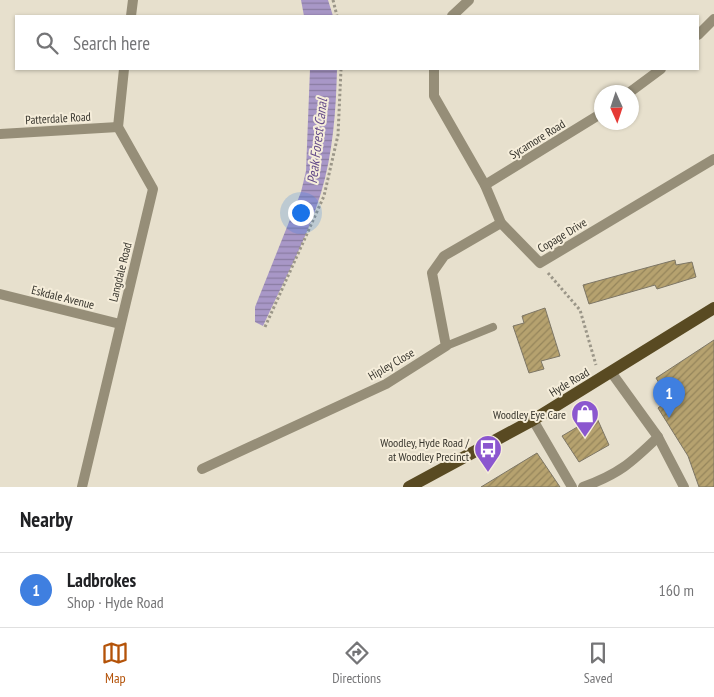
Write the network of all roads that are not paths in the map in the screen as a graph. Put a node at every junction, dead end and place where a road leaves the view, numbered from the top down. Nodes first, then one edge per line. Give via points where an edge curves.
1 (133, 0) edge
2 (467, 0) edge
3 (131, 15) edge
4 (453, 15) edge
5 (714, 19) edge
6 (699, 34) edge
7 (124, 70) edge
8 (434, 70) edge
9 (660, 70) edge
10 (639, 85) edge
11 (594, 118) edge
12 (118, 127) junction
13 (0, 134) edge
14 (714, 159) edge
15 (485, 185) junction
16 (501, 223) junction
17 (0, 294) edge
18 (714, 308) edge
19 (120, 324) junction
20 (493, 326) dead end
21 (446, 346) junction
22 (605, 375) junction
23 (533, 420) junction
24 (658, 437) junction
25 (202, 469) dead end
26 (82, 487) edge
27 (409, 487) edge
28 (572, 487) edge
29 (583, 487) edge
30 (684, 487) edge

1 - 3 street
2 - 4 street
5 - 6 street
7 - 12 street
8 - 15 street, Copage Drive via 434,96
9 - 10 street
11 - 15 street, Sycamore Road
12 - 13 street, Patterdale Road
12 - 19 street, Langdale Road via 153,189
14 - 16 street, Copage Drive via 540,262
15 - 16 street, Copage Drive
16 - 21 street via 444,256 432,273
17 - 19 street, Eskdale Avenue
18 - 22 main road, Hyde Road
19 - 26 street, Langdale Road
20 - 21 lane
21 - 25 street, Hipley Close via 386,384
22 - 23 main road, Hyde Road
22 - 24 street
23 - 27 main road, Hyde Road
23 - 28 street
24 - 29 street via 610,477
24 - 30 street

